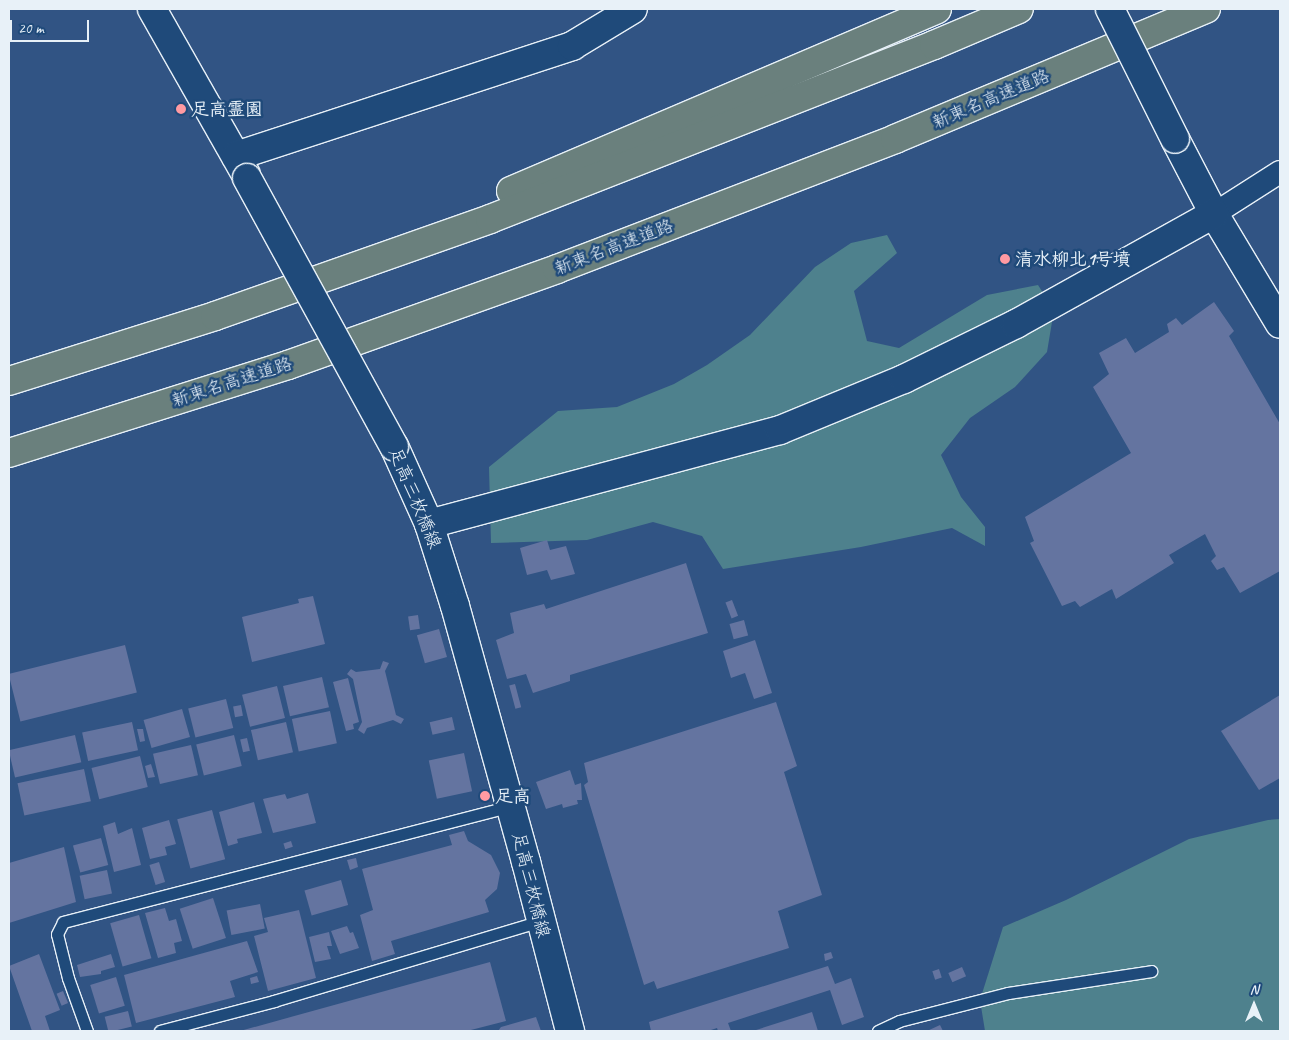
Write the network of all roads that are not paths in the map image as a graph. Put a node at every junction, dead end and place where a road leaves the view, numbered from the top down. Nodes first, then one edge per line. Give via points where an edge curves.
1 (152, 9) edge
2 (633, 9) edge
3 (937, 9) edge
4 (1019, 9) edge
5 (1110, 9) edge
6 (1206, 9) edge
7 (1217, 9) edge
8 (1163, 28) junction
9 (242, 167) junction
10 (1280, 172) edge
11 (1214, 214) junction
12 (215, 316) junction
13 (1280, 324) edge
14 (9, 381) edge
15 (9, 453) edge
16 (429, 524) junction
17 (510, 806) junction
18 (540, 922) junction
19 (1151, 971) dead end
20 (87, 1031) edge
21 (160, 1031) edge
22 (570, 1031) edge
23 (878, 1031) edge

1 - 9 street, 足高三枚橋線
2 - 9 street via 572,46
3 - 12 highway
4 - 12 highway via 490,218
5 - 11 street, bridge
6 - 8 highway, 新東名高速道路
7 - 8 highway
8 - 15 highway, 新東名高速道路 via 895,140 557,269 288,365
9 - 16 street, 足高三枚橋線, bridge via 394,446
10 - 11 street
11 - 13 street
11 - 16 street via 1008,328 904,379 780,430
12 - 14 highway
16 - 17 street, 足高三枚橋線
17 - 18 street, 足高三枚橋線
17 - 20 lane via 63,922 57,934
18 - 21 lane via 274,1001
18 - 22 street, 足高三枚橋線
19 - 23 lane via 1008,993 898,1020

